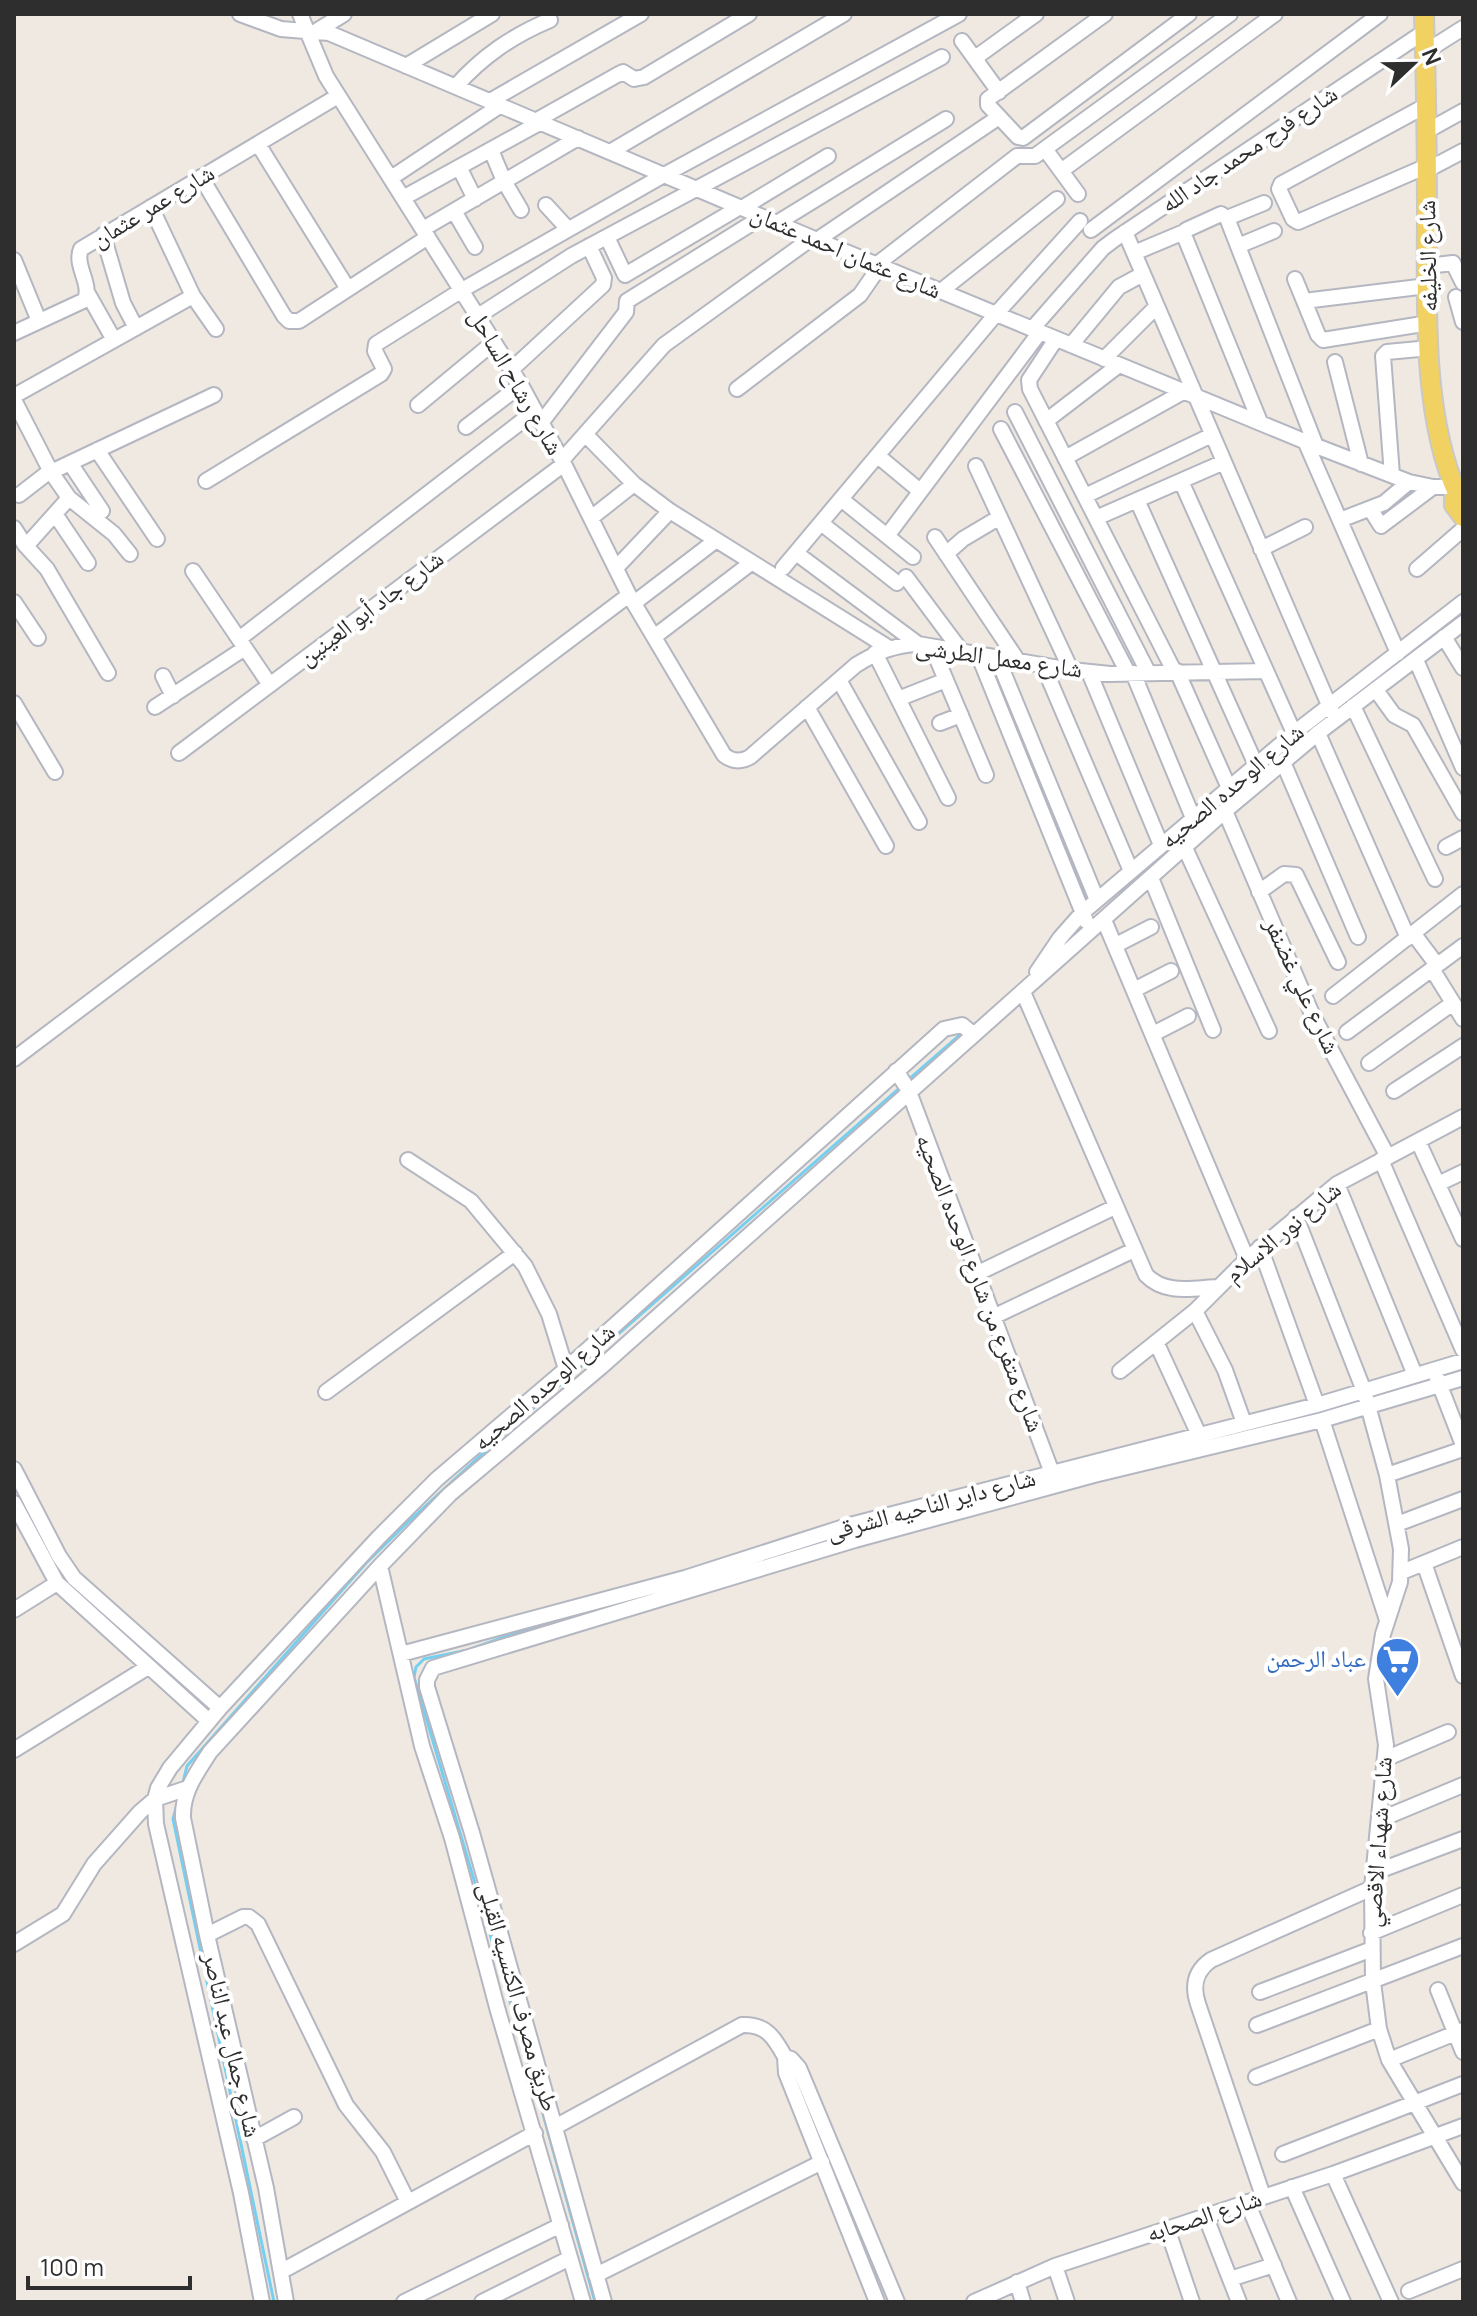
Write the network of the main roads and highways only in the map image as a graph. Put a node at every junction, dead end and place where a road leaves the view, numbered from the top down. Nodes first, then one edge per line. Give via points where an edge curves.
1 (1424, 19) edge
2 (1458, 492) edge
3 (1463, 517) edge

1 - 2 main road, شارع الخليفه via 1430,348 1436,424
2 - 3 main road, شارع الخليفه via 1454,502

